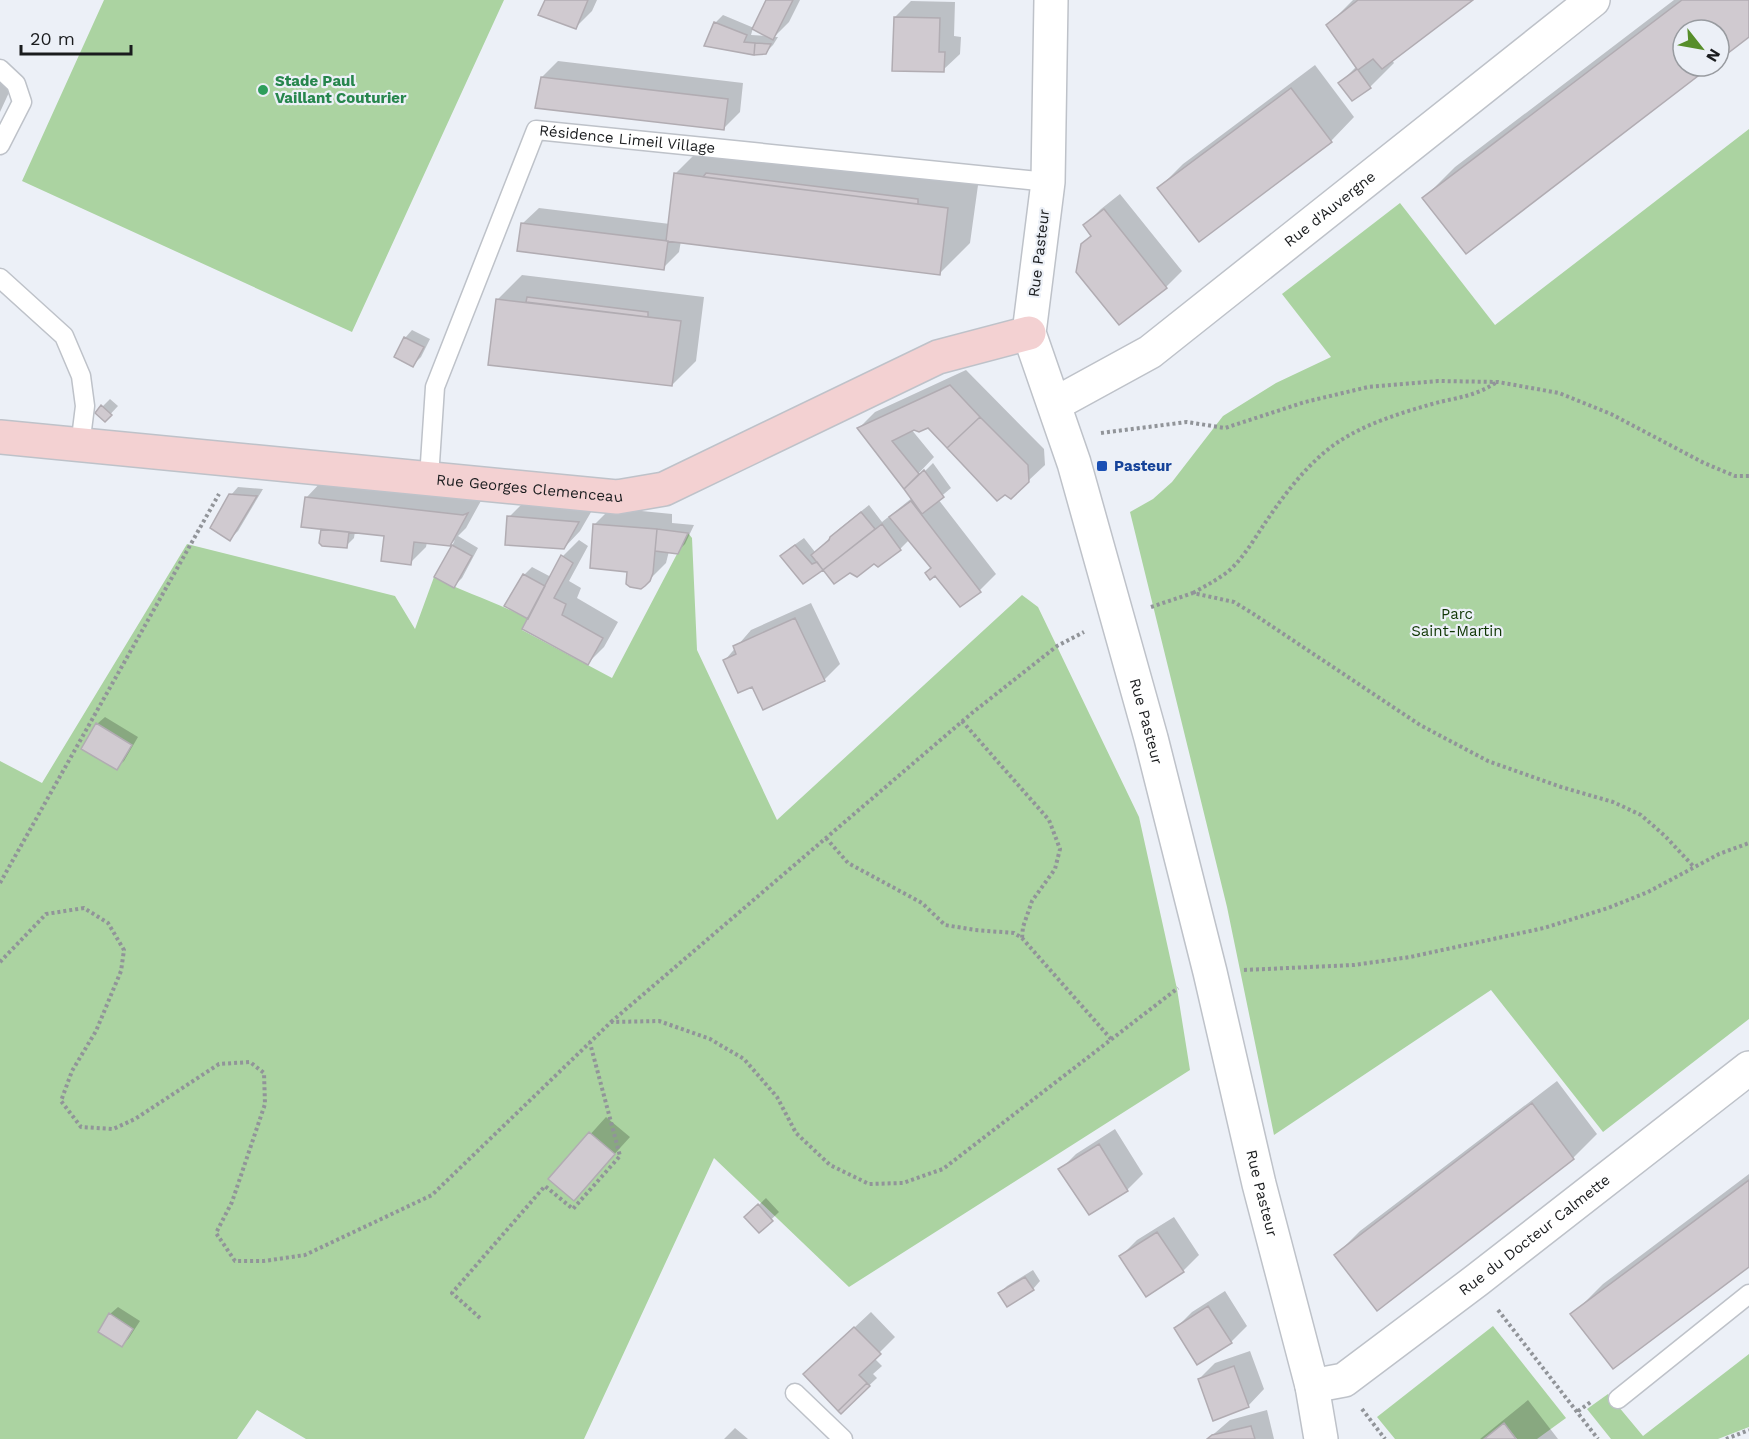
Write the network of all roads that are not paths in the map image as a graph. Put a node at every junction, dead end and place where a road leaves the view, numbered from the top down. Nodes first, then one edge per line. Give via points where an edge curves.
1 (1051, 0) edge
2 (1593, 0) edge
3 (0, 69) edge
4 (0, 145) edge
5 (1048, 182) junction
6 (0, 278) edge
7 (1029, 333) junction
8 (1055, 404) junction
9 (0, 437) edge
10 (80, 446) junction
11 (429, 478) junction
12 (1749, 1068) edge
13 (1749, 1294) edge
14 (1312, 1386) junction
15 (795, 1393) dead end
16 (1618, 1399) dead end
17 (843, 1439) edge
18 (1321, 1439) edge

1 - 5 street, Rue Pasteur
2 - 8 street, Rue d'Auvergne via 1150,352
3 - 4 lane via 16,84 22,102
5 - 7 street, Rue Pasteur
5 - 11 lane, Résidence Limeil Village via 536,130 435,387
6 - 10 lane via 64,336 81,376 85,406
7 - 8 street, Rue Pasteur
7 - 11 street, Rue Georges Clemenceau via 938,357 664,489 617,497
8 - 14 street, Rue Pasteur via 1151,738
9 - 10 street, Rue Georges Clemenceau
10 - 11 street, Rue Georges Clemenceau
12 - 14 street, Rue du Docteur Calmette via 1344,1380
13 - 16 lane
14 - 18 street, Rue Pasteur
15 - 17 lane

